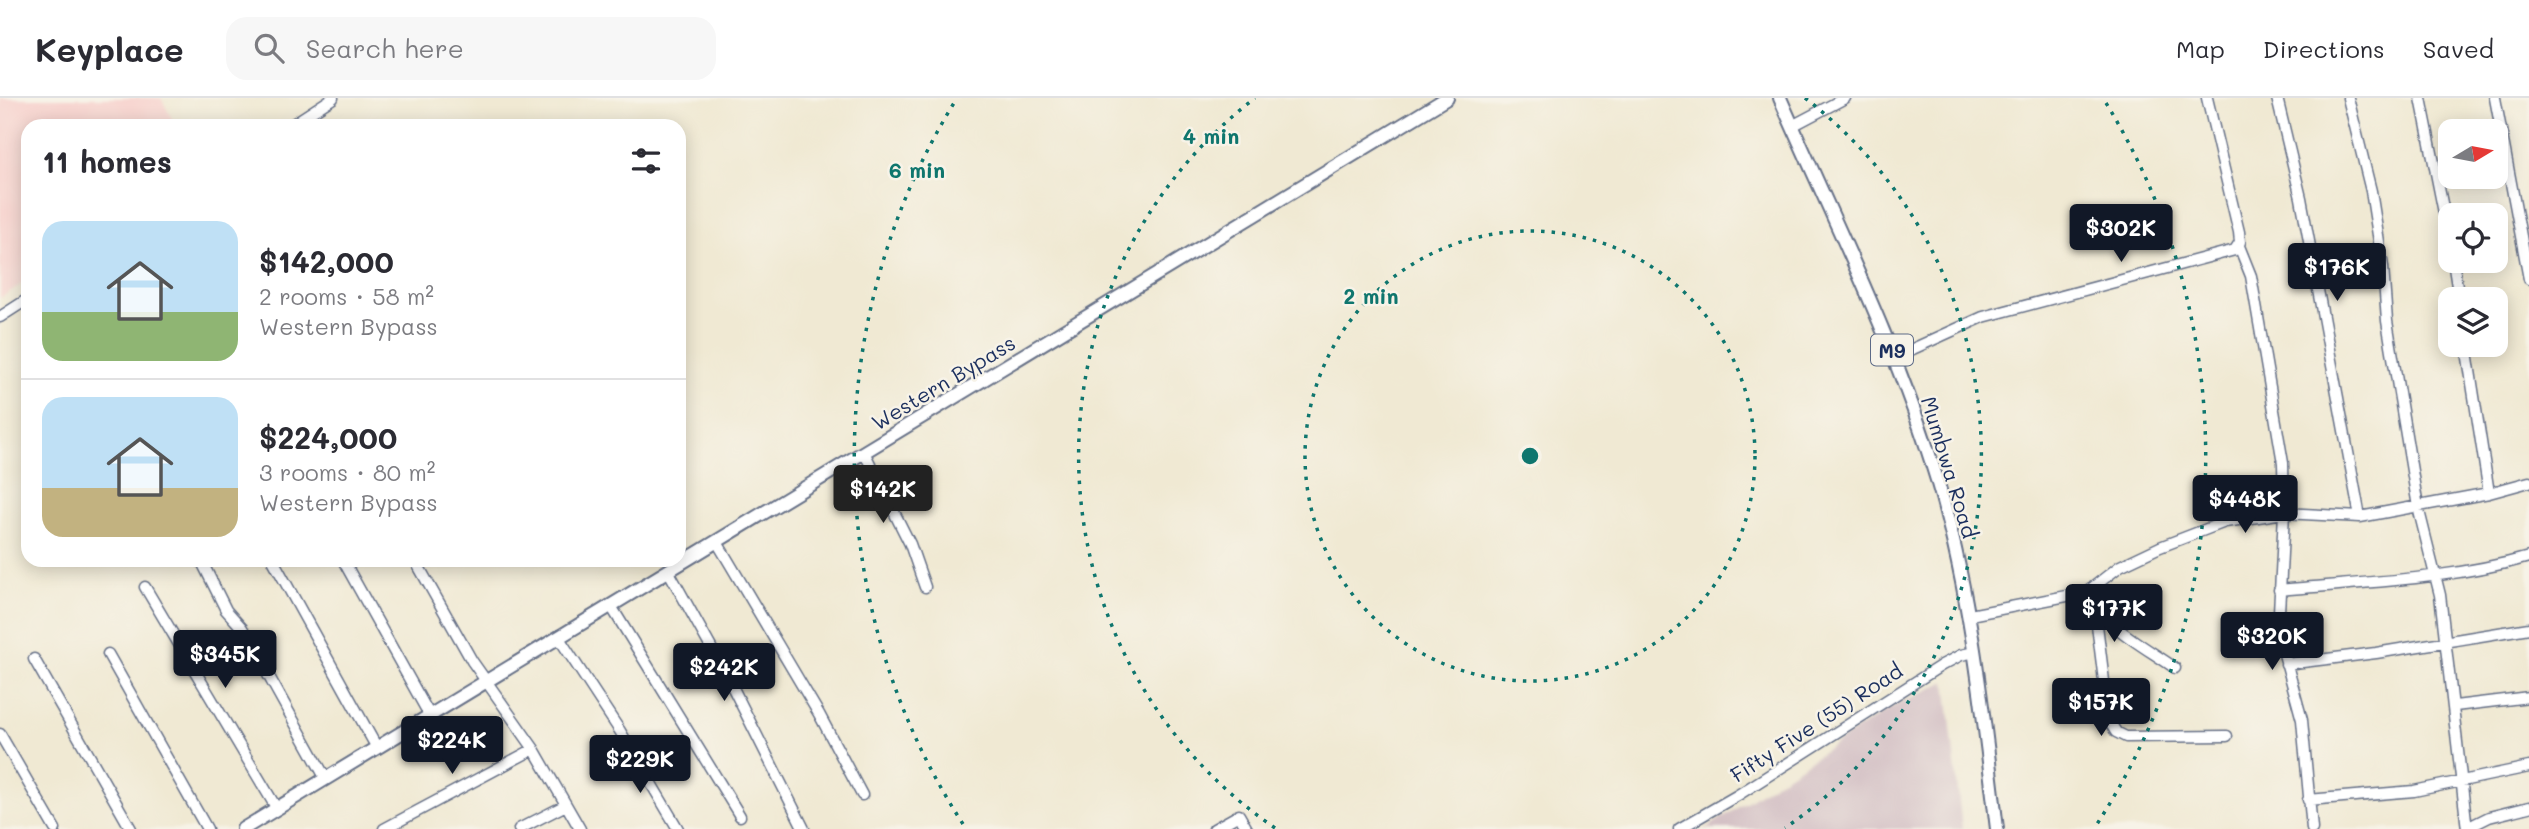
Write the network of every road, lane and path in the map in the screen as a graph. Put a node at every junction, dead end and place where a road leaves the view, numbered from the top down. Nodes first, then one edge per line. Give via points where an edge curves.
1 (333, 98) edge
2 (1447, 98) edge
3 (1780, 98) edge
4 (1845, 98) edge
5 (2207, 98) edge
6 (2277, 98) edge
7 (2348, 98) edge
8 (2421, 98) edge
9 (2495, 98) edge
10 (301, 119) edge
11 (1792, 126) junction
12 (2442, 203) edge
13 (2239, 246) junction
14 (2529, 279) edge
15 (21, 304) edge
16 (0, 317) edge
17 (1895, 357) junction
18 (2468, 357) edge
19 (864, 453) junction
20 (2529, 482) edge
21 (2489, 493) junction
22 (2418, 507) junction
23 (2284, 513) junction
24 (2360, 517) junction
25 (717, 542) junction
26 (2529, 557) edge
27 (686, 561) edge
28 (204, 567) edge
29 (277, 567) edge
30 (348, 567) edge
31 (419, 567) edge
32 (677, 567) edge
33 (669, 572) junction
34 (2435, 575) junction
35 (145, 587) dead end
36 (925, 587) dead end
37 (2279, 590) junction
38 (2087, 592) junction
39 (611, 606) junction
40 (2095, 609) junction
41 (1970, 615) junction
42 (2529, 628) edge
43 (559, 638) junction
44 (2445, 640) junction
45 (1975, 652) junction
46 (108, 654) dead end
47 (34, 659) dead end
48 (2286, 664) junction
49 (2175, 668) dead end
50 (485, 682) junction
51 (2529, 697) edge
52 (2455, 706) junction
53 (430, 716) junction
54 (0, 734) edge
55 (2227, 736) dead end
56 (377, 748) junction
57 (534, 749) junction
58 (2529, 767) edge
59 (326, 779) junction
60 (2462, 780) junction
61 (862, 795) dead end
62 (2308, 800) junction
63 (566, 805) junction
64 (2529, 807) edge
65 (276, 809) junction
66 (740, 816) dead end
67 (55, 829) edge
68 (131, 829) edge
69 (207, 829) edge
70 (243, 829) edge
71 (384, 829) edge
72 (519, 829) edge
73 (580, 829) edge
74 (678, 829) edge
75 (804, 829) edge
76 (1214, 829) edge
77 (1247, 829) edge
78 (1679, 829) edge
79 (1997, 829) edge
80 (2312, 829) edge
81 (2468, 829) edge

1 - 10 street
2 - 19 main road, Western Bypass
3 - 11 main road, Mumbwa Road / M9
4 - 11 street
5 - 13 street
6 - 24 street via 2301,198
7 - 22 street via 2371,191
8 - 12 street
9 - 14 street
11 - 17 main road, Mumbwa Road / M9
13 - 17 street via 1983,317
13 - 23 street via 2251,276 2283,463
15 - 16 street
17 - 41 main road, Mumbwa Road / M9 via 1937,481
18 - 21 street
19 - 25 main road, Western Bypass
19 - 36 street via 910,544
20 - 21 street
21 - 22 street
22 - 24 street
22 - 34 street
23 - 24 street
23 - 37 street
23 - 38 street via 2225,522 2160,547 2120,566
25 - 27 main road, Western Bypass
25 - 61 street
26 - 34 street
28 - 59 street
29 - 56 street
30 - 53 street
31 - 50 street
32 - 33 main road, Western Bypass
33 - 39 main road, Western Bypass
33 - 75 street
34 - 37 street
34 - 44 street
35 - 65 street
37 - 48 street via 2278,632
38 - 40 street
38 - 41 street
39 - 43 main road, Western Bypass
39 - 66 street
40 - 49 street
40 - 55 street via 2109,721 2116,732 2126,737
41 - 45 main road, Mumbwa Road / M9
42 - 44 street
43 - 50 main road, Western Bypass
43 - 74 street
44 - 48 street
44 - 52 street
45 - 78 street, Fifty Five (55) Road via 1942,665
45 - 79 main road, Mumbwa Road / M9
46 - 69 street
47 - 68 street
48 - 62 street via 2302,720
50 - 53 main road, Western Bypass
50 - 57 street
51 - 52 street
52 - 60 street
53 - 56 main road, Western Bypass
54 - 67 street
56 - 59 main road, Western Bypass
57 - 63 street
57 - 71 street
58 - 60 street
59 - 65 main road, Western Bypass
60 - 62 street via 2414,790
60 - 81 street
62 - 80 street
63 - 72 street
63 - 73 street
64 - 81 street via 2489,817
65 - 70 main road, Western Bypass
76 - 77 street via 1239,815

